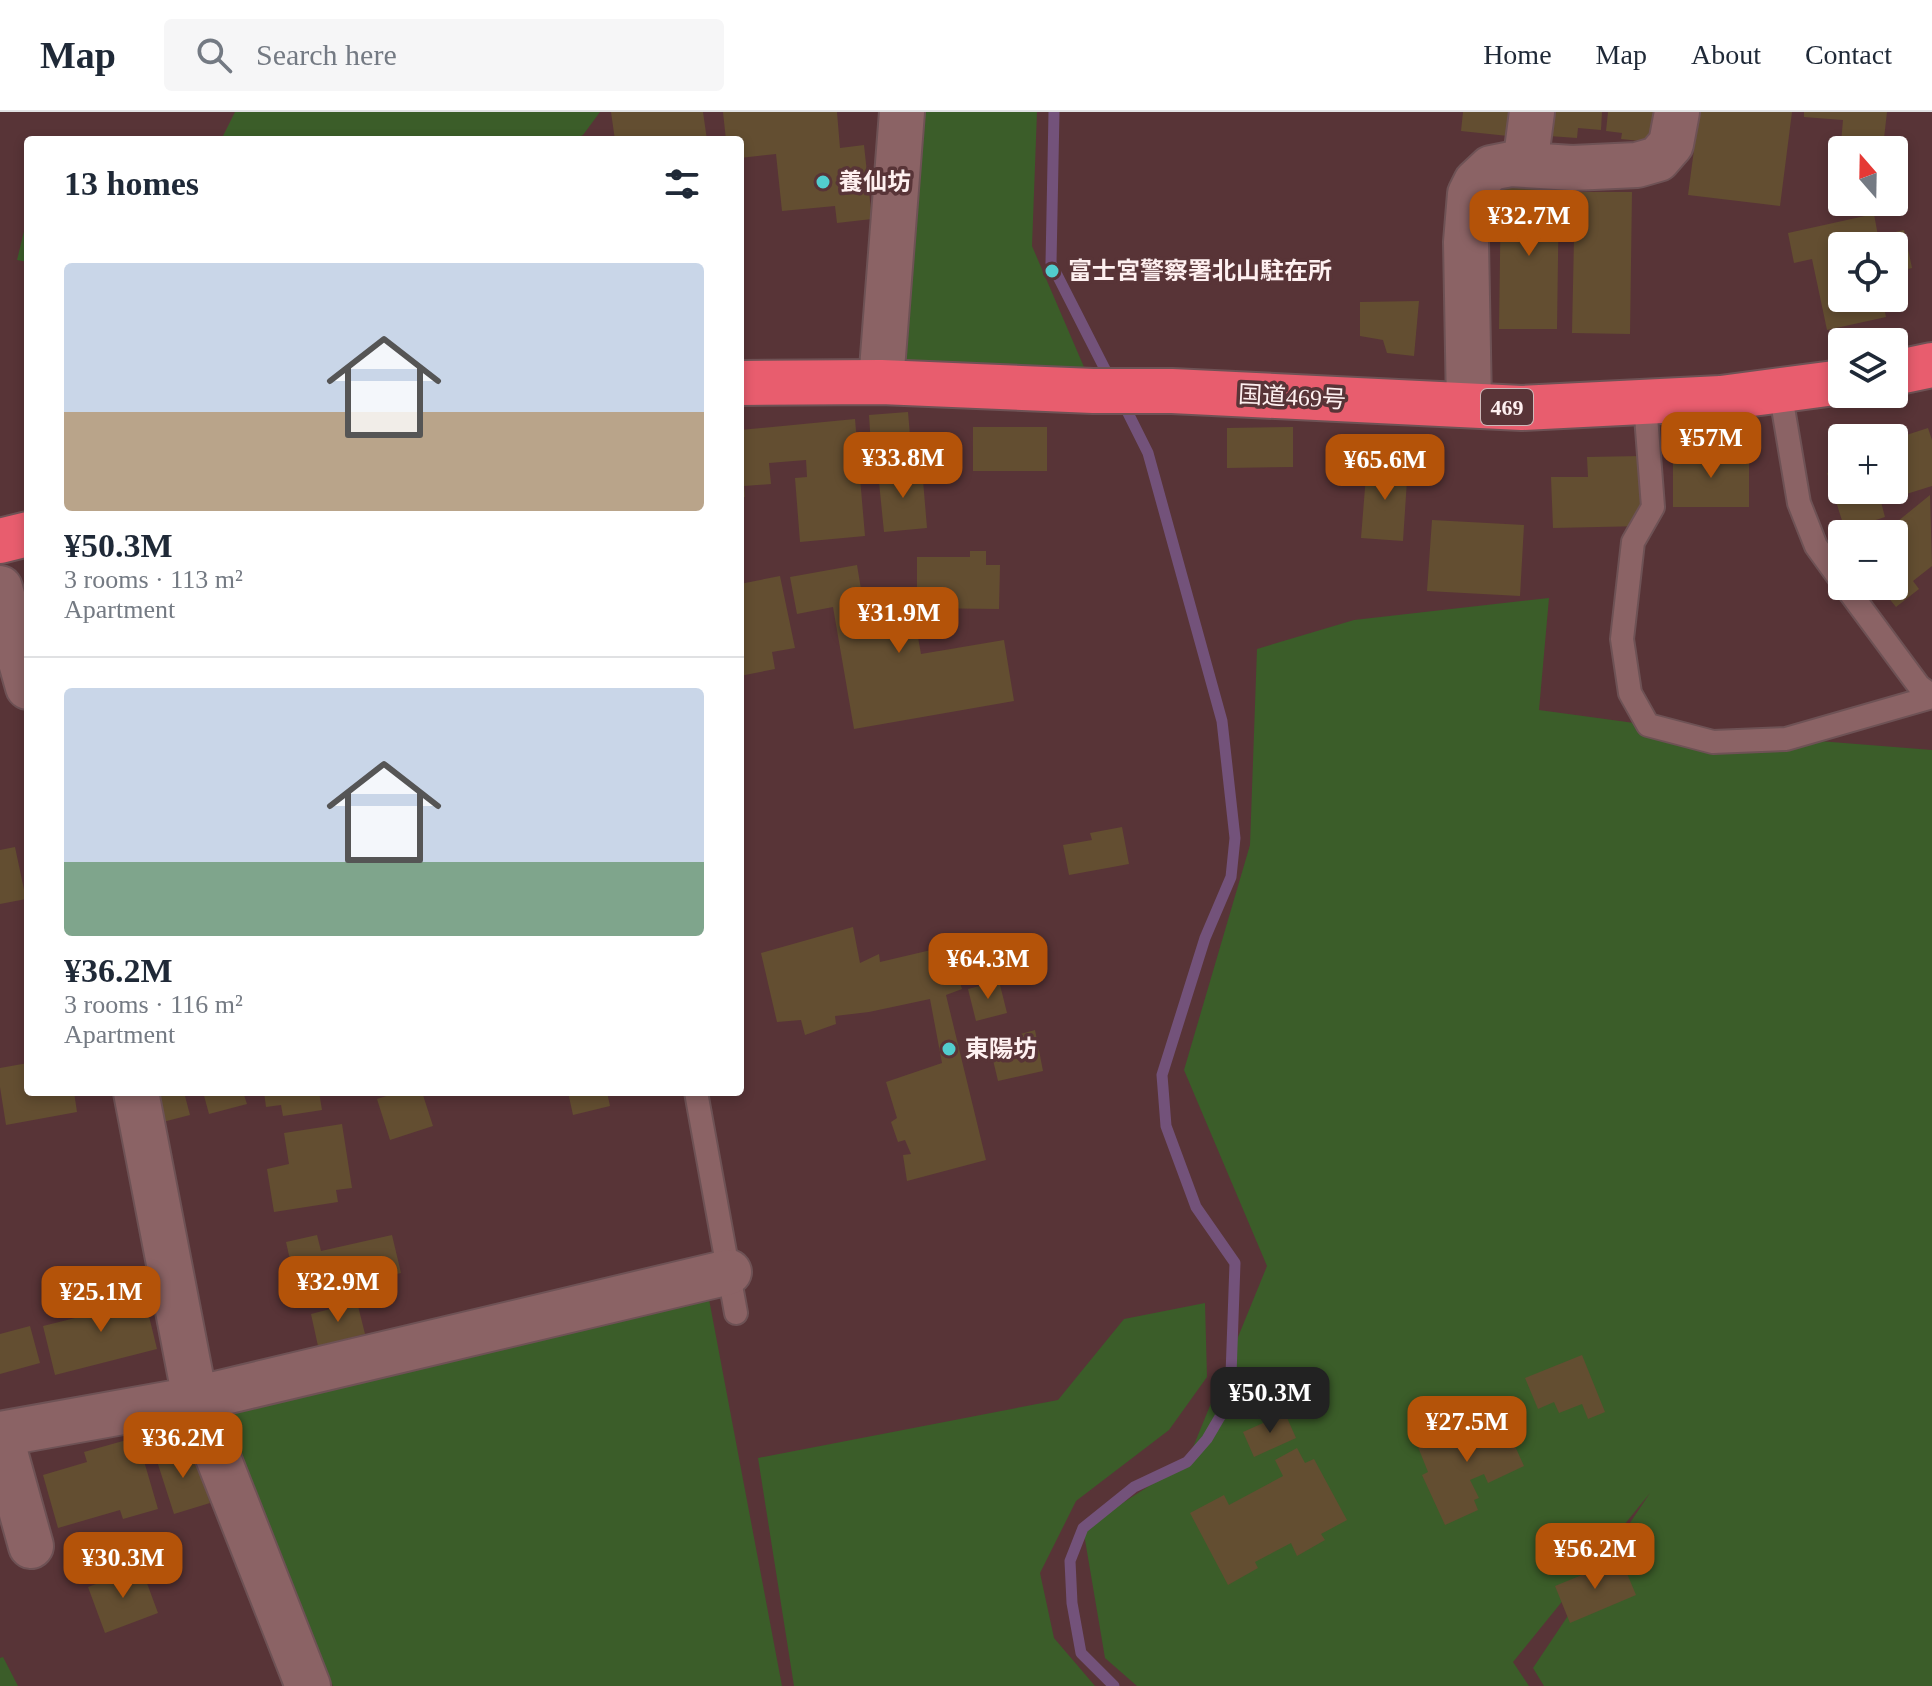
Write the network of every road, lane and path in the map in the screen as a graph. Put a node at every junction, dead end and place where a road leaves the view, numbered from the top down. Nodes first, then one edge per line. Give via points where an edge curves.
1 (902, 112) edge
2 (1532, 112) edge
3 (1677, 112) edge
4 (1525, 165) junction
5 (1932, 365) edge
6 (1908, 370) edge
7 (881, 382) junction
8 (744, 383) edge
9 (1828, 384) edge
10 (1780, 390) junction
11 (1645, 403) junction
12 (1469, 405) junction
13 (24, 535) edge
14 (0, 541) edge
15 (1828, 562) edge
16 (0, 588) edge
17 (1856, 600) edge
18 (24, 673) edge
19 (1932, 696) edge
20 (137, 1096) edge
21 (697, 1096) edge
22 (732, 1292) joint
23 (195, 1399) junction
24 (0, 1434) edge
25 (31, 1546) dead end
26 (308, 1686) edge

1 - 7 street
2 - 4 street
3 - 4 street via 1671,144 1658,159 1572,168
4 - 12 street via 1491,168 1470,194
5 - 6 highway
7 - 8 highway, 国道469号 / 469
7 - 12 highway, 国道469号 / 469
9 - 10 highway, 国道469号 / 469
10 - 11 highway, 国道469号 / 469
10 - 15 lane via 1799,503
11 - 12 highway, 国道469号 / 469
11 - 19 lane via 1653,507 1633,542 1622,639 1630,693 1648,725 1713,742 1786,739
13 - 14 highway
16 - 18 street
17 - 19 lane
20 - 23 street
21 - 22 lane
22 - 23 street
23 - 24 street
23 - 26 street
24 - 25 street

